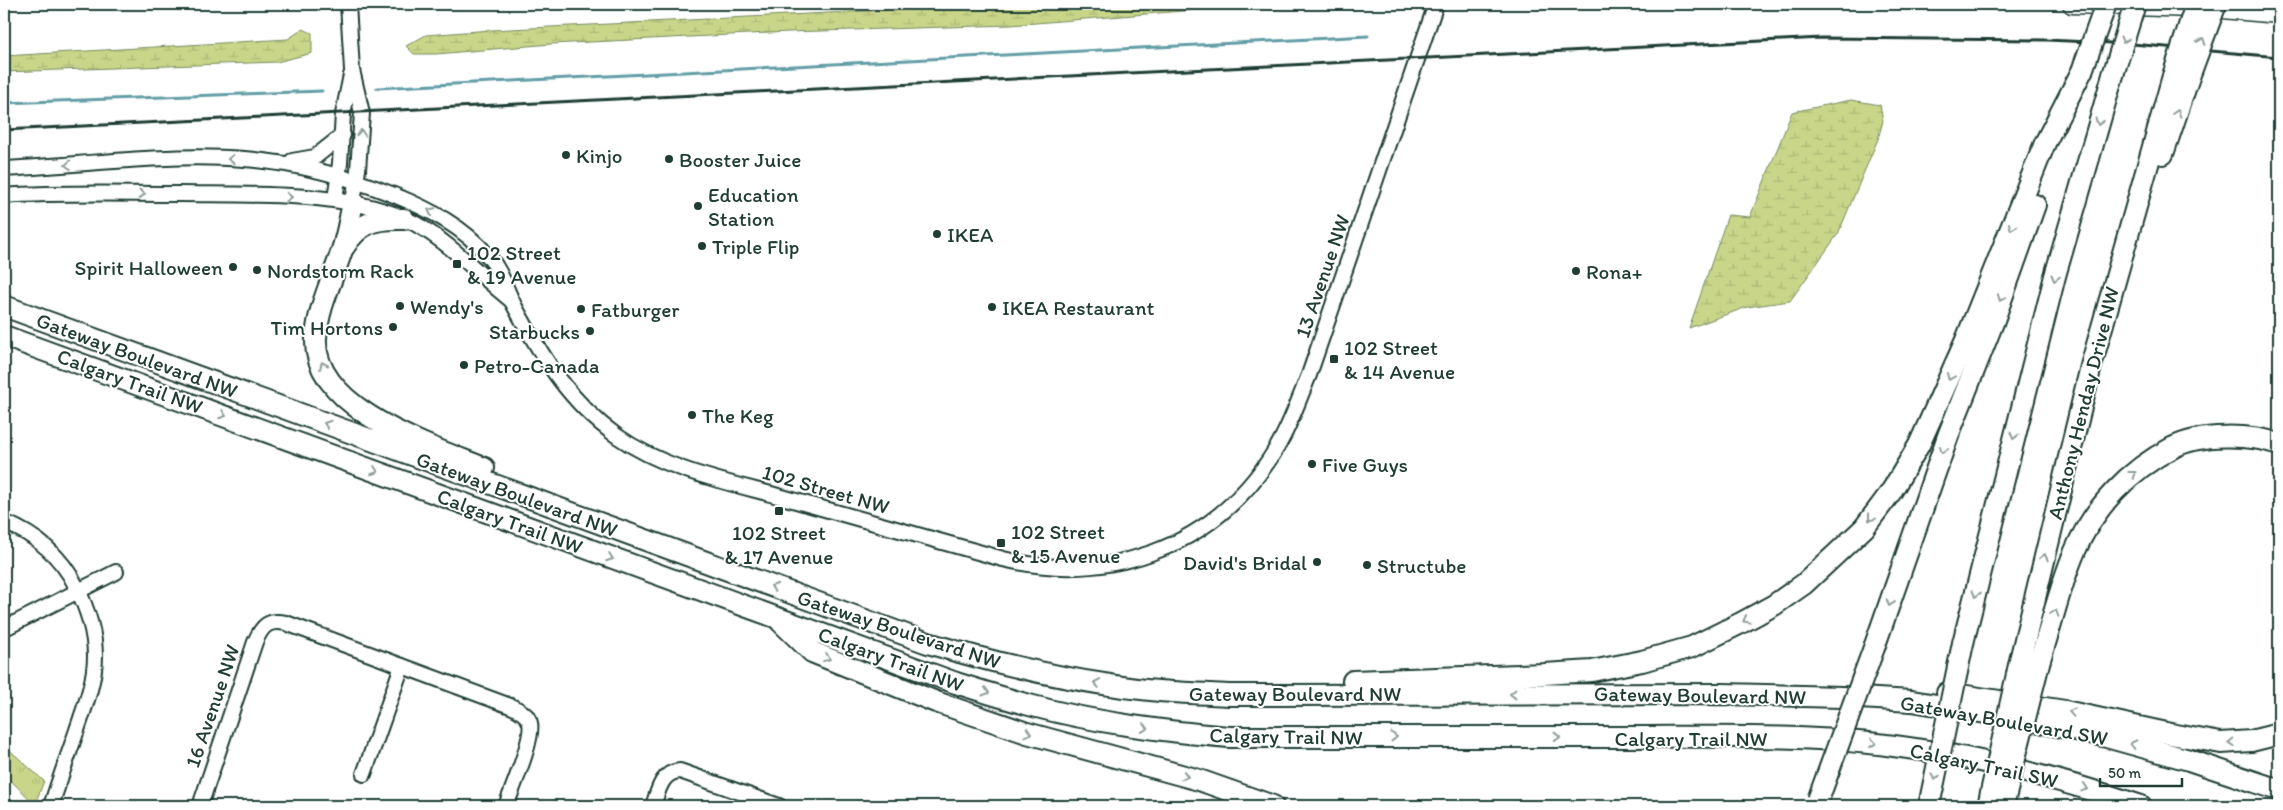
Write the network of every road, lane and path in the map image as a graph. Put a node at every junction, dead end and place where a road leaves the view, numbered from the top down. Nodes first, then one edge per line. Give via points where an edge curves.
1 (348, 4) edge
2 (1436, 4) edge
3 (2072, 4) edge
4 (2106, 4) edge
5 (2135, 4) edge
6 (2196, 4) edge
7 (2216, 4) edge
8 (2279, 14) edge
9 (352, 70) junction
10 (2082, 71) junction
11 (2181, 77) junction
12 (342, 135) junction
13 (279, 163) junction
14 (4, 169) edge
15 (338, 176) junction
16 (357, 182) junction
17 (4, 196) edge
18 (344, 201) junction
19 (404, 219) junction
20 (343, 248) junction
21 (512, 301) junction
22 (4, 306) edge
23 (4, 336) edge
24 (4, 351) edge
25 (95, 368) junction
26 (2279, 444) edge
27 (570, 513) junction
28 (4, 522) edge
29 (1196, 532) joint
30 (116, 572) dead end
31 (78, 591) junction
32 (776, 617) junction
33 (5, 628) edge
34 (402, 666) junction
35 (1723, 694) junction
36 (1232, 695) junction
37 (1842, 697) joint
38 (2279, 734) edge
39 (1825, 740) joint
40 (364, 774) dead end
41 (2279, 790) edge
42 (1817, 803) edge
43 (1267, 804) edge
44 (50, 806) edge
45 (200, 806) edge
46 (506, 806) edge
47 (653, 806) edge
48 (779, 806) edge
49 (1929, 806) edge
50 (1988, 806) edge
51 (2003, 806) edge
52 (2141, 806) edge

1 - 9 street
2 - 29 street, 13 Avenue NW via 1288,426 1270,459 1238,499
3 - 8 main road
4 - 10 highway, bridge
5 -> 49 highway, bridge via 2053,286 1964,644
6 - 11 highway, Anthony Henday Drive NW, bridge
11 -> 7 highway, bridge
9 - 12 street
16 -> 9 street via 362,113
10 -> 36 highway via 2045,143 1966,340 1919,445 1891,492 1864,528 1804,584 1749,619 1692,647 1592,671 1273,684
10 -> 42 highway, bridge
50 -> 11 highway, Anthony Henday Drive NW, bridge via 2064,471 2112,290
12 - 13 street via 315,157
12 - 15 street
13 -> 14 street via 166,158
13 - 15 street, 102 Street NW
15 - 16 street, 102 Street NW
15 - 18 street
16 - 18 street
21 -> 16 street, 102 Street NW via 500,270 459,229 423,207
17 -> 18 street, 102 Street NW via 247,195
18 - 19 street, 102 Street NW
18 - 20 highway
19 - 20 highway via 386,218 370,222 350,237
19 - 21 street, 102 Street NW via 443,241
27 -> 20 highway via 505,477 370,417 337,390 320,359 316,340 321,310
21 - 29 street, 102 Street NW via 543,357 575,400 618,437 643,453 670,464 1029,566 1082,568 1117,563 1162,550
27 -> 22 highway, Gateway Boulevard NW
23 - 25 highway, Calgary Trail NW
24 - 25 highway
25 -> 32 highway, Calgary Trail NW
51 -> 26 highway, bridge via 2040,659 2075,551 2099,511 2121,483 2173,447 2234,436
36 -> 27 highway, Gateway Boulevard NW via 1111,686 994,663 928,643
28 - 31 street via 30,534 54,553
30 - 31 street
31 - 33 street
31 - 44 street via 93,631 93,676
32 -> 39 highway, Calgary Trail NW via 956,683 1034,706 1170,731 1229,737 1756,737
32 -> 43 highway via 812,652 936,702 1027,733 1165,770
34 - 40 street
34 - 45 street, 16 Avenue NW via 286,623 268,623 255,642
34 - 46 street via 526,715 530,738
35 -> 36 highway, Gateway Boulevard NW
35 - 37 highway, Gateway Boulevard NW
38 -> 35 highway via 2251,741 2221,743 2031,705 1893,688 1827,686
41 -> 37 highway, Gateway Boulevard SW via 2189,760 2072,729 1936,704
39 -> 52 highway, Calgary Trail SW via 1900,746 1986,762
47 - 48 street via 660,786 672,772 680,771

